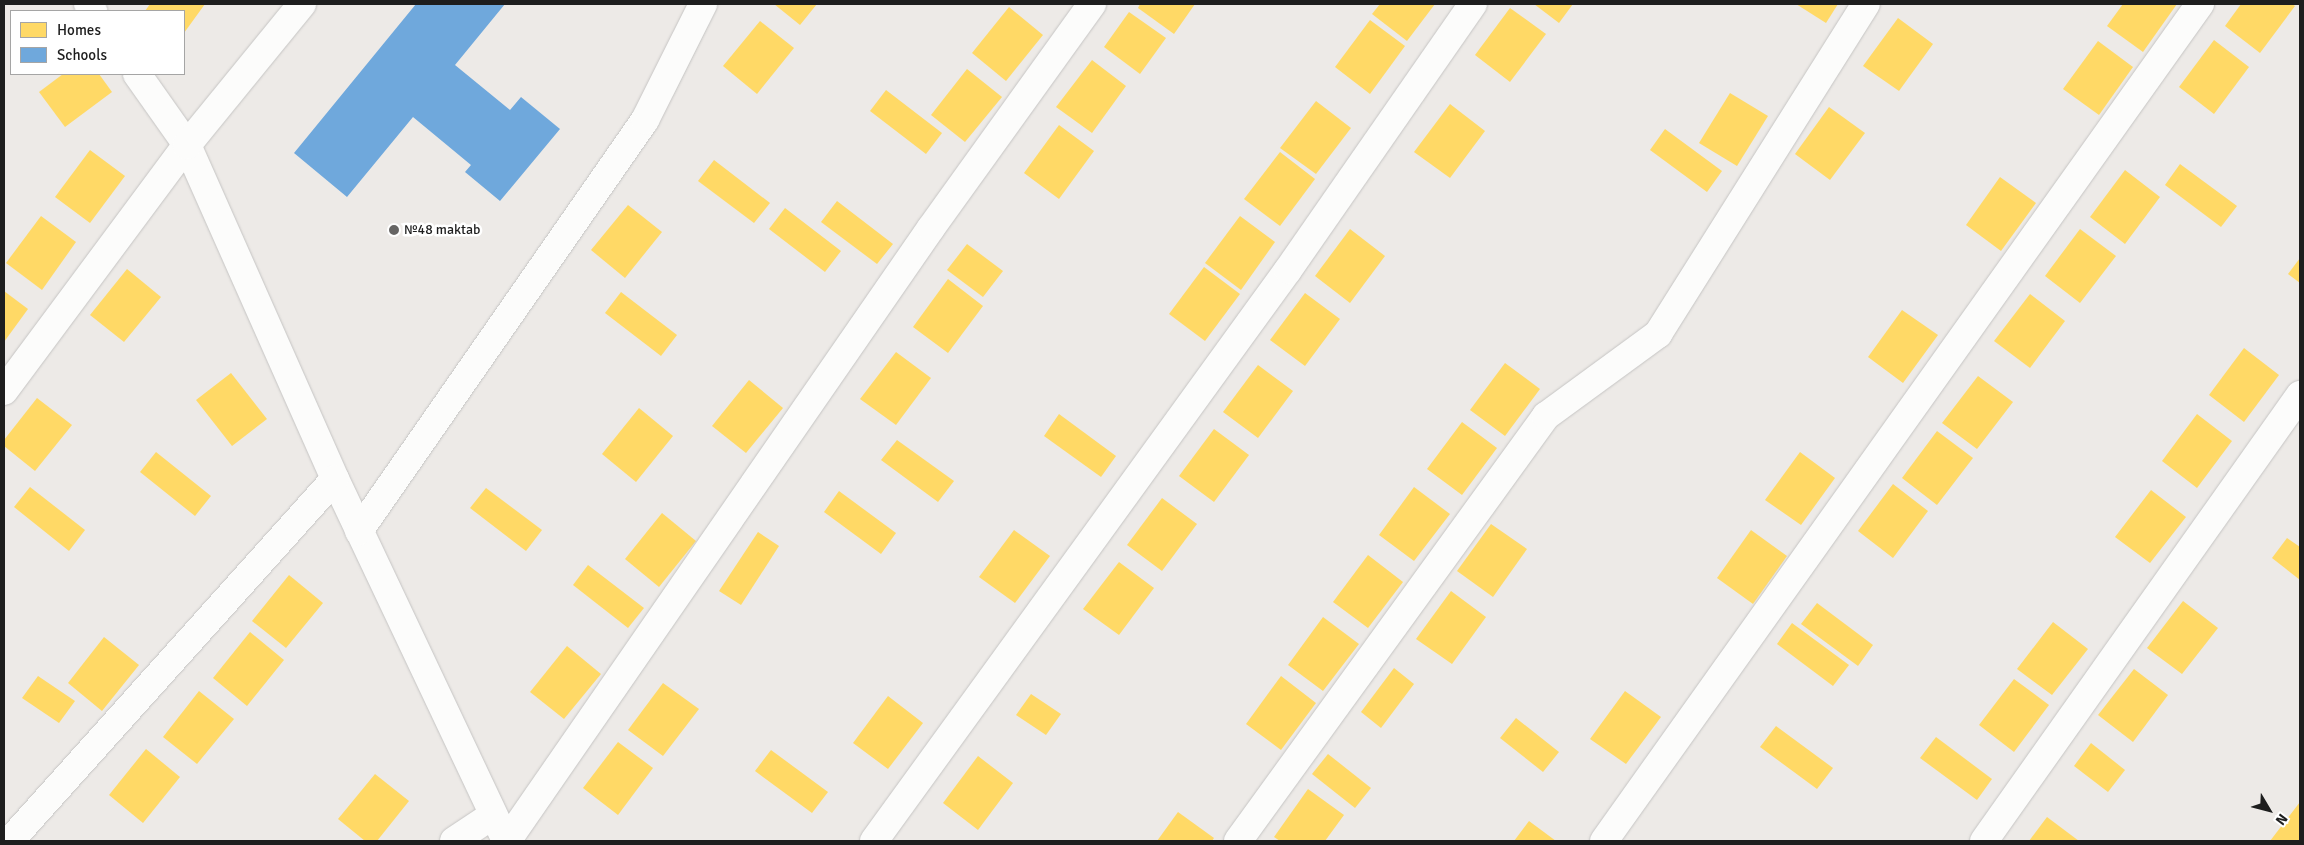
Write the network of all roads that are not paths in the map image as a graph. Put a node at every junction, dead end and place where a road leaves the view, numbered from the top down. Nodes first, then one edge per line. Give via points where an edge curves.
1 (302, 4) edge
2 (703, 4) edge
3 (1092, 4) edge
4 (1473, 4) edge
5 (1866, 4) edge
6 (2200, 4) edge
7 (138, 75) edge
8 (187, 145) junction
9 (4, 392) edge
10 (2300, 396) edge
11 (334, 479) junction
12 (359, 531) junction
13 (494, 815) junction
14 (10, 841) edge
15 (454, 841) edge
16 (506, 841) edge
17 (874, 841) edge
18 (1238, 841) edge
19 (1604, 841) edge
20 (1984, 841) edge

1 - 8 street
2 - 12 street via 646,120
3 - 16 street via 931,228
4 - 17 street via 1288,270
5 - 18 street via 1658,334 1546,416
6 - 19 street
7 - 8 street
8 - 9 street
8 - 11 street
10 - 20 street
11 - 12 street
11 - 14 street
12 - 13 street
13 - 15 street
13 - 16 street

